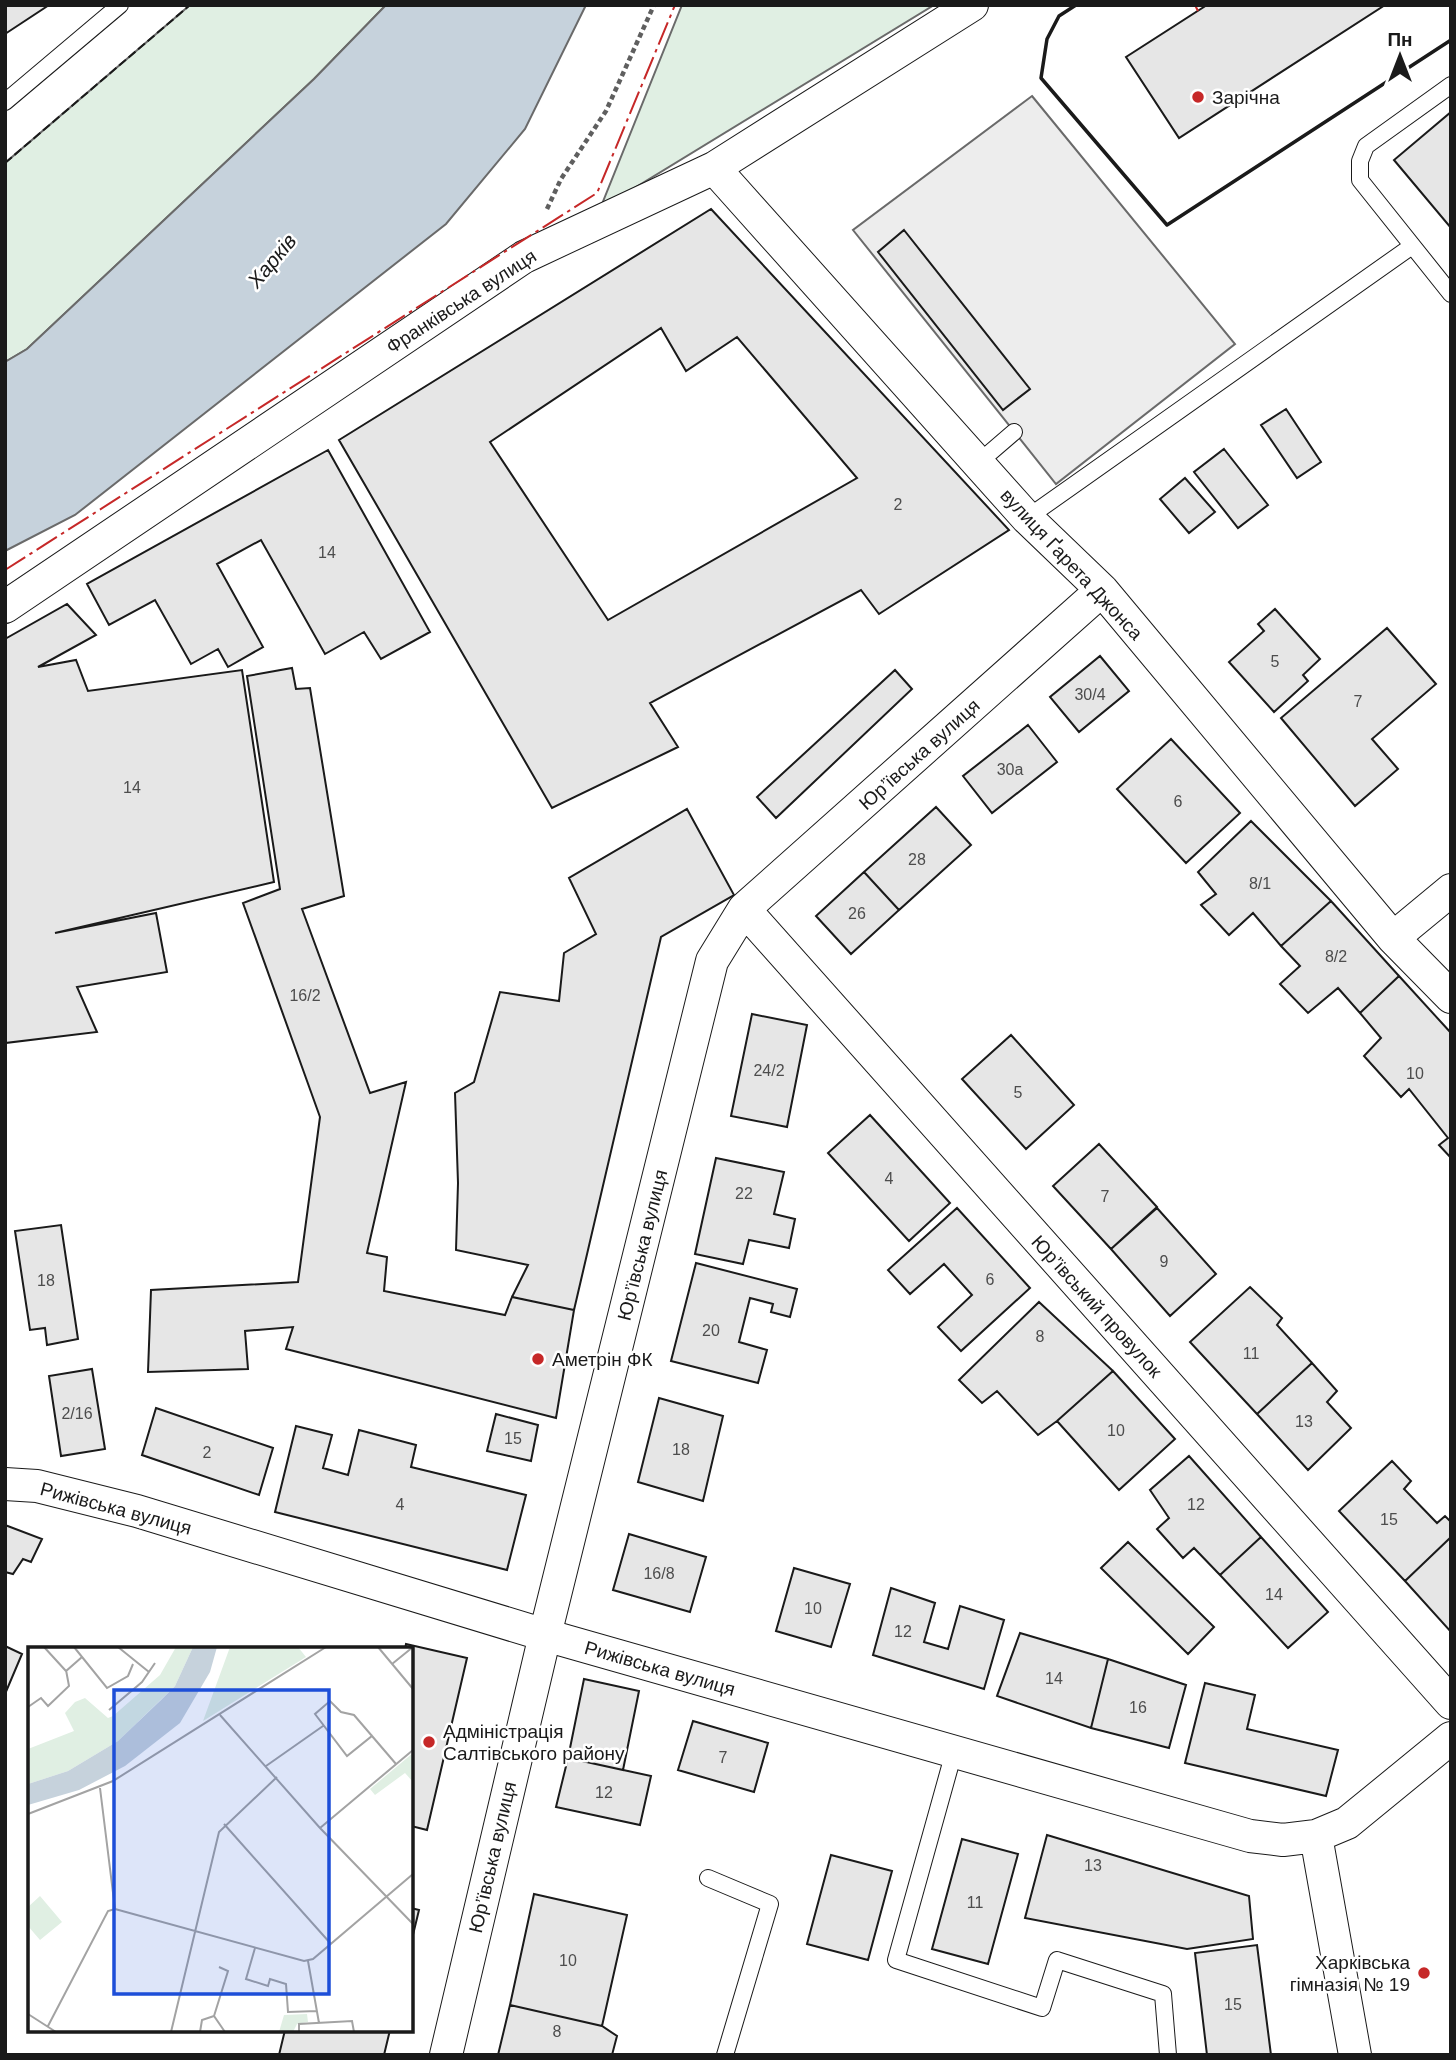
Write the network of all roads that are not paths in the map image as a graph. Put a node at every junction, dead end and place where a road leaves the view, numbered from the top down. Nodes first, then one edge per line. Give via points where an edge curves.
1 (120, 5) edge
2 (972, 5) edge
3 (1451, 85) edge
4 (5, 102) edge
5 (714, 168) junction
6 (1412, 246) junction
7 (1451, 293) edge
8 (1014, 432) dead end
9 (978, 463) junction
10 (1027, 518) junction
11 (1102, 590) junction
12 (5, 607) edge
13 (1451, 890) edge
14 (744, 909) junction
15 (1393, 939) junction
16 (1451, 997) edge
17 (5, 1484) edge
18 (545, 1635) junction
19 (1451, 1703) edge
20 (1451, 1738) edge
21 (954, 1752) junction
22 (1316, 1836) junction
23 (708, 1878) dead end
24 (446, 2055) edge
25 (725, 2055) edge
26 (1168, 2055) edge
27 (1355, 2055) edge

1 - 4 lane
2 - 5 street, Франківська вулиця
3 - 6 lane via 1366,146 1360,161 1360,180
5 - 9 street, вулиця Ґарета Джонса
5 - 12 street, Франківська вулиця via 523,257
6 - 7 lane
6 - 10 lane
8 - 9 lane
9 - 10 street, вулиця Ґарета Джонса
10 - 11 street, вулиця Ґарета Джонса
11 - 14 street, Юр’ївська вулиця
11 - 15 street, вулиця Ґарета Джонса
13 - 15 street
14 - 18 street, Юр’ївська вулиця via 712,961
14 - 19 street, Юр’ївський провулок
15 - 16 street, вулиця Ґарета Джонса
17 - 18 street, Рижівська вулиця via 37,1486 137,1511
18 - 21 street, Рижівська вулиця
18 - 24 street, Юр’ївська вулиця
20 - 22 street, Рижівська вулиця via 1347,1823
21 - 22 street, Рижівська вулиця via 1250,1836 1283,1840
21 - 26 lane via 896,1960 1042,2008 1057,1960 1163,1994
22 - 27 street
23 - 25 lane via 770,1904

